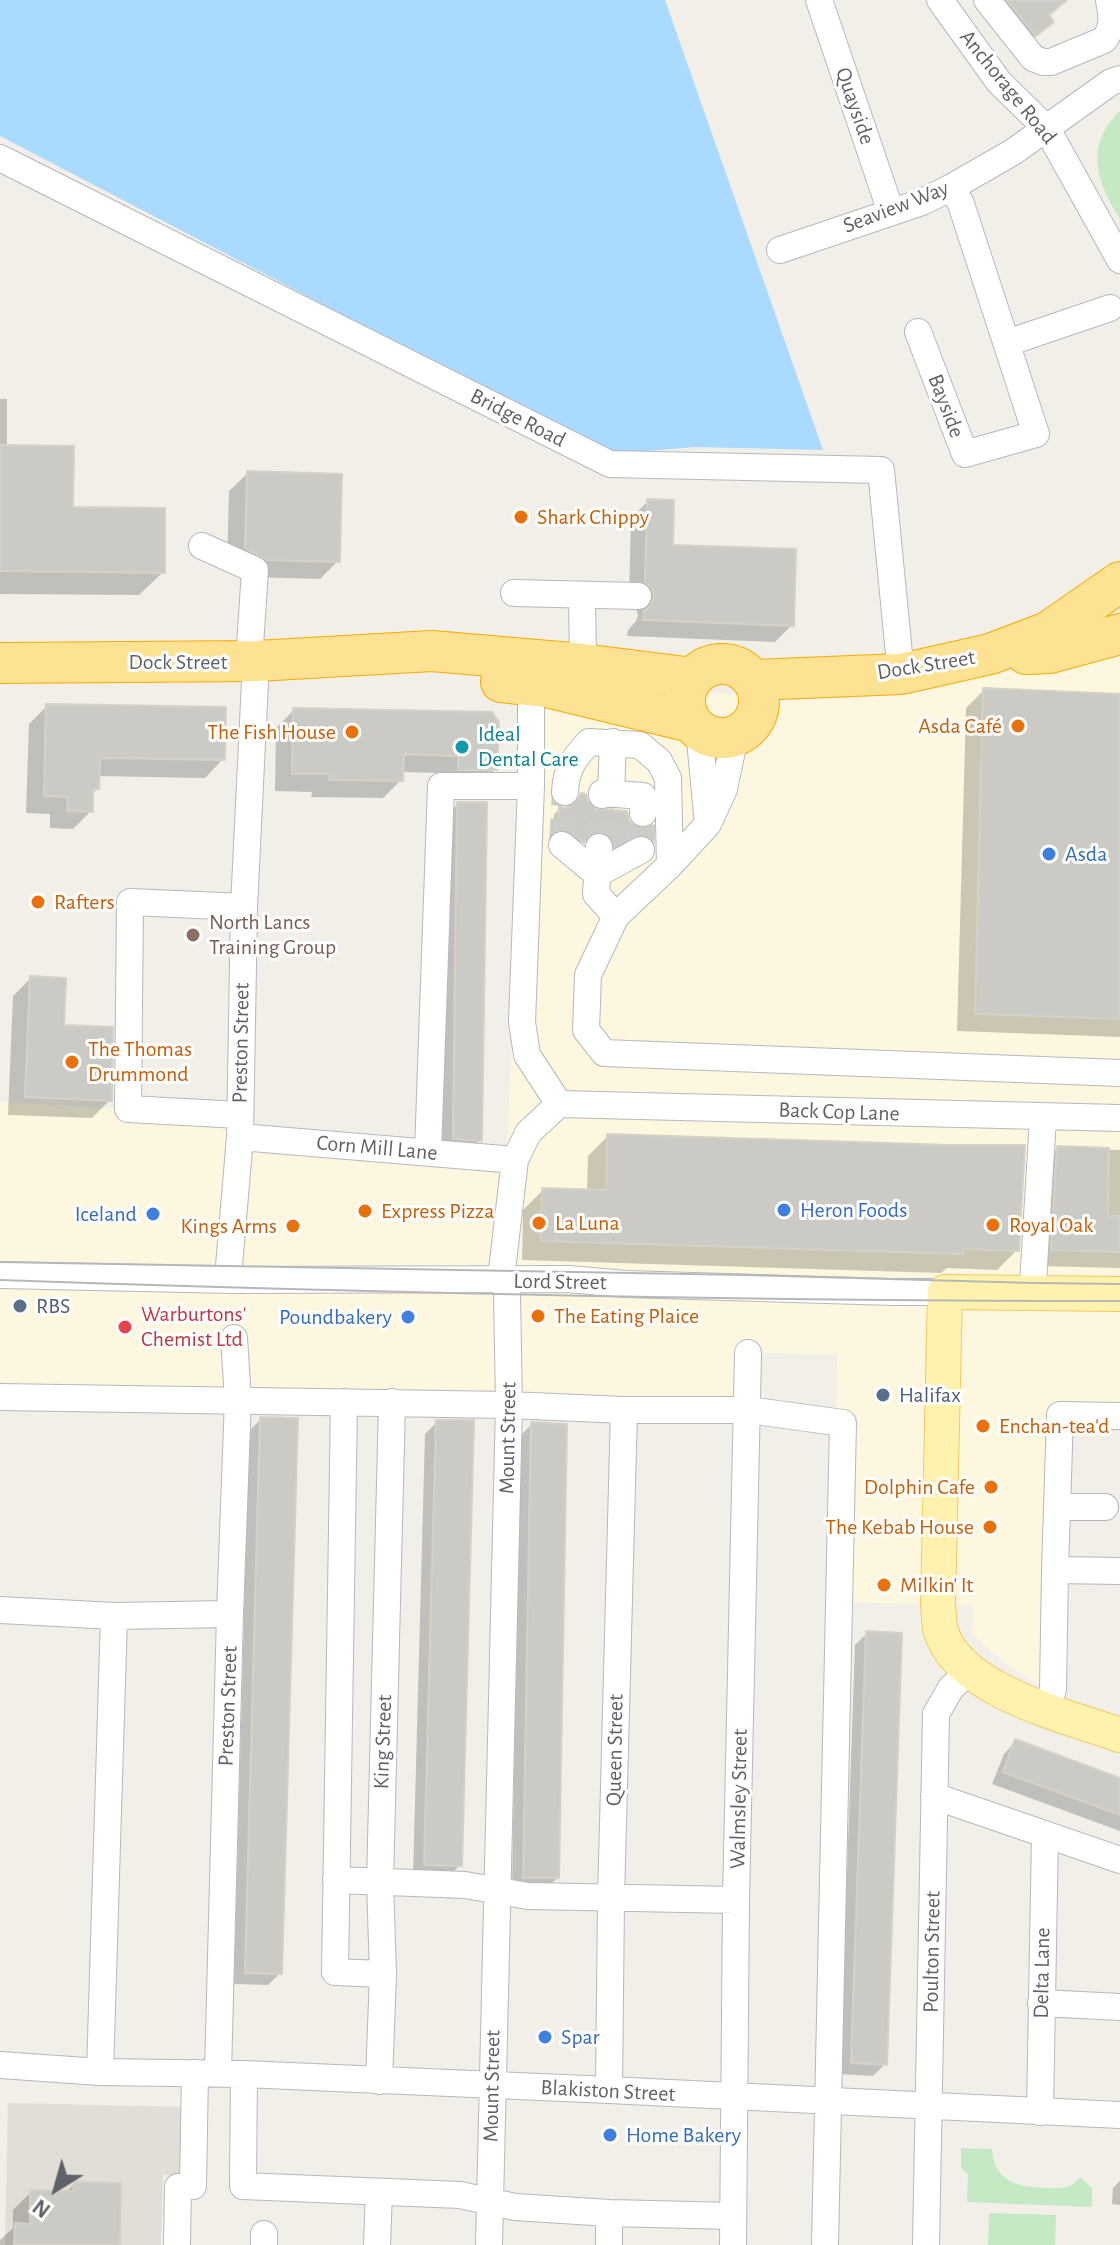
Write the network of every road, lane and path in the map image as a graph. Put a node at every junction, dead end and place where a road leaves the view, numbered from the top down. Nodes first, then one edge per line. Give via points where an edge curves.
1 (819, 0) edge
2 (940, 0) edge
3 (987, 0) edge
4 (1086, 0) edge
5 (1111, 12) edge
6 (1120, 79) edge
7 (1047, 129) junction
8 (0, 158) edge
9 (952, 187) junction
10 (891, 212) junction
11 (780, 250) dead end
12 (1120, 260) edge
13 (1110, 308) dead end
14 (918, 332) dead end
15 (1007, 343) junction
16 (202, 546) dead end
17 (1120, 582) edge
18 (514, 593) dead end
19 (582, 596) junction
20 (638, 596) dead end
21 (1120, 634) edge
22 (990, 654) junction
23 (253, 661) junction
24 (0, 663) edge
25 (583, 664) junction
26 (531, 671) junction
27 (882, 674) junction
28 (693, 678) junction
29 (607, 702) junction
30 (727, 717) junction
31 (613, 742) junction
32 (531, 786) junction
33 (708, 824) junction
34 (600, 854) tunnel mouth
35 (670, 865) junction
36 (244, 907) junction
37 (616, 916) junction
38 (1120, 1073) edge
39 (559, 1104) junction
40 (1043, 1118) junction
41 (1120, 1118) edge
42 (240, 1126) junction
43 (428, 1152) junction
44 (515, 1160) junction
45 (0, 1275) edge
46 (233, 1280) junction
47 (506, 1280) junction
48 (945, 1292) junction
49 (1036, 1293) junction
50 (1120, 1294) edge
51 (234, 1338) dead end
52 (748, 1353) dead end
53 (0, 1397) edge
54 (238, 1399) junction
55 (344, 1402) junction
56 (392, 1402) junction
57 (509, 1405) junction
58 (624, 1410) junction
59 (748, 1410) junction
60 (1120, 1416) edge
61 (1057, 1507) junction
62 (1105, 1507) dead end
63 (1055, 1570) junction
64 (1120, 1571) edge
65 (0, 1610) edge
66 (230, 1614) junction
67 (114, 1616) junction
68 (964, 1664) junction
69 (1048, 1709) junction
70 (1120, 1735) edge
71 (934, 1796) junction
72 (1045, 1834) junction
73 (1120, 1860) edge
74 (336, 1880) junction
75 (380, 1882) junction
76 (497, 1892) junction
77 (611, 1899) junction
78 (736, 1900) junction
79 (383, 1974) junction
80 (1041, 2003) junction
81 (1120, 2007) edge
82 (0, 2065) edge
83 (100, 2072) junction
84 (219, 2073) junction
85 (379, 2081) junction
86 (492, 2086) junction
87 (609, 2090) junction
88 (734, 2097) junction
89 (828, 2102) junction
90 (930, 2106) junction
91 (1040, 2112) junction
92 (1120, 2115) edge
93 (379, 2192) junction
94 (490, 2202) junction
95 (609, 2213) junction
96 (733, 2216) junction
97 (177, 2245) edge
98 (377, 2245) edge
99 (489, 2245) edge
100 (609, 2245) edge
101 (733, 2245) edge
102 (825, 2245) edge
103 (926, 2245) edge

1 - 10 street, Quayside
2 - 7 street, Anchorage Road via 999,82
3 - 5 street via 1033,58 1043,62 1104,40
4 - 5 street
6 - 7 street, Seaview Way
7 - 9 street, Seaview Way
7 - 12 street, Anchorage Road
8 - 27 street, Bridge Road via 610,464 881,470
9 - 10 street, Seaview Way
9 - 15 street, Bayside
10 - 11 street, Seaview Way
13 - 15 street
14 - 15 street, Bayside via 965,454 1036,434
16 - 23 street, Preston Street via 255,570
17 - 22 highway, Dock Street via 1048,632
18 - 19 street
19 - 20 street
19 - 25 street
21 - 22 highway, Dock Street via 1050,653
22 - 27 highway, Dock Street
23 - 24 highway, Dock Street
23 - 26 highway, Dock Street via 355,657 459,679
23 - 36 street, Preston Street
25 - 26 highway, Dock Street
25 - 28 highway, Dock Street
25 - 29 street
26 - 29 highway, Dock Street
26 - 32 street
27 - 30 highway, Dock Street
28 - 30 highway via 686,712
28 - 30 highway via 702,669 723,664 741,669
29 - 30 highway, Dock Street
30 - 33 street
30 - 33 street via 724,789
31 - 31 street via 607,799 583,748 589,742
31 - 35 street via 640,745 659,761 668,778
32 - 39 street via 522,1022 527,1055
32 - 43 street via 441,786
33 - 35 street
34 - 37 street via 596,894
35 - 37 street
36 - 42 street, Preston Street
36 - 42 street, Corn Mill Lane via 130,902 128,1109
37 - 38 street via 588,975 586,1030 604,1053
39 - 40 street, Back Cop Lane
39 - 44 street, Mount Street via 528,1133
40 - 41 street, Back Cop Lane
40 - 49 street
42 - 43 street, Corn Mill Lane
42 - 46 street, Preston Street via 229,1266
43 - 44 street, Corn Mill Lane
44 - 47 street, Mount Street via 502,1270
45 - 46 street, Lord Street
46 - 47 street, Lord Street
47 - 48 street, Lord Street
47 - 57 street, Mount Street
48 - 49 main road, Lord Street
48 - 68 main road via 938,1604 941,1629
49 - 50 main road, Lord Street
51 - 54 street, Preston Street
52 - 59 street, Walmsley Street
53 - 54 street
54 - 55 street
54 - 66 street, Preston Street
55 - 56 street
55 - 74 street
56 - 57 street
56 - 75 street, King Street
57 - 58 street
57 - 76 street, Mount Street
58 - 59 street
58 - 77 street, Queen Street
59 - 78 street, Walmsley Street
59 - 89 street via 843,1423
60 - 61 street via 1060,1415
61 - 62 street
61 - 63 street
63 - 64 street
63 - 69 street
65 - 67 street
66 - 67 street
66 - 84 street, Preston Street
67 - 83 street
68 - 69 main road via 986,1683
68 - 71 street, Poulton Street via 936,1714
69 - 70 main road
71 - 72 street
71 - 90 street, Poulton Street
72 - 73 street
72 - 80 street, Delta Lane
74 - 75 street
74 - 79 street via 335,1972
75 - 76 street via 465,1885
75 - 79 street, King Street
76 - 77 street
76 - 86 street, Mount Street
77 - 78 street
77 - 87 street, Queen Street
78 - 88 street, Walmsley Street
79 - 85 street, King Street
80 - 81 street
80 - 91 street, Delta Lane
82 - 83 street, Blakiston Street
83 - 84 street, Blakiston Street
84 - 85 street, Blakiston Street
84 - 93 street via 243,2186
84 - 97 street via 193,2186 178,2187
85 - 86 street, Blakiston Street
86 - 87 street, Blakiston Street
86 - 94 street, Mount Street
87 - 88 street, Blakiston Street
88 - 89 street, Blakiston Street
88 - 96 street, Walmsley Street
89 - 90 street, Blakiston Street
89 - 102 street
90 - 91 street, Blakiston Street
90 - 103 street, Poulton Street
91 - 92 street, Blakiston Street
93 - 94 street via 460,2195
93 - 98 street
94 - 95 street
94 - 99 street, Mount Street
95 - 96 street
95 - 100 street
96 - 101 street, Walmsley Street

